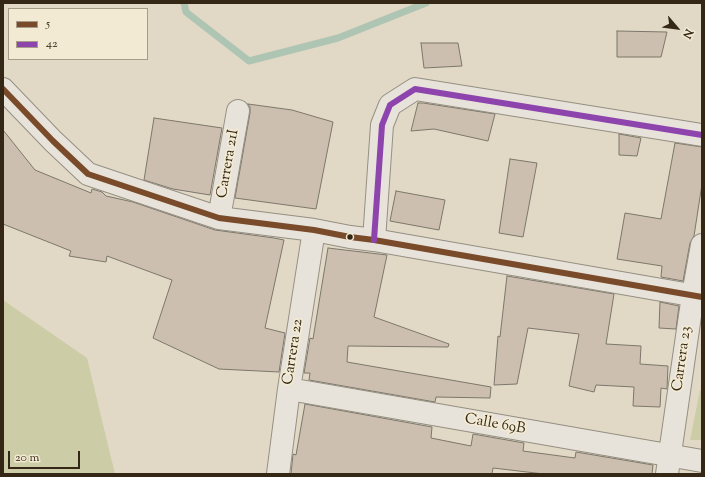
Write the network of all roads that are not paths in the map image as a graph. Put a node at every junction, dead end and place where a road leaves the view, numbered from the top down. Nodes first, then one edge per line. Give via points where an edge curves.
1 (3, 88) edge
2 (238, 111) dead end
3 (702, 135) edge
4 (220, 218) junction
5 (314, 230) junction
6 (374, 240) junction
7 (702, 245) edge
8 (697, 296) edge
9 (289, 389) junction
10 (702, 461) edge
11 (668, 464) edge
12 (278, 474) edge

1 - 4 street via 88,174
2 - 4 street, Carrera 21I
3 - 6 street via 415,89 390,105 382,125
4 - 5 street
5 - 6 street
5 - 9 street, Carrera 22
6 - 8 street
7 - 8 street, Carrera 23
8 - 11 street, Carrera 23
9 - 11 street, Calle 69B
9 - 12 street, Carrera 22
10 - 11 street, Calle 69B

